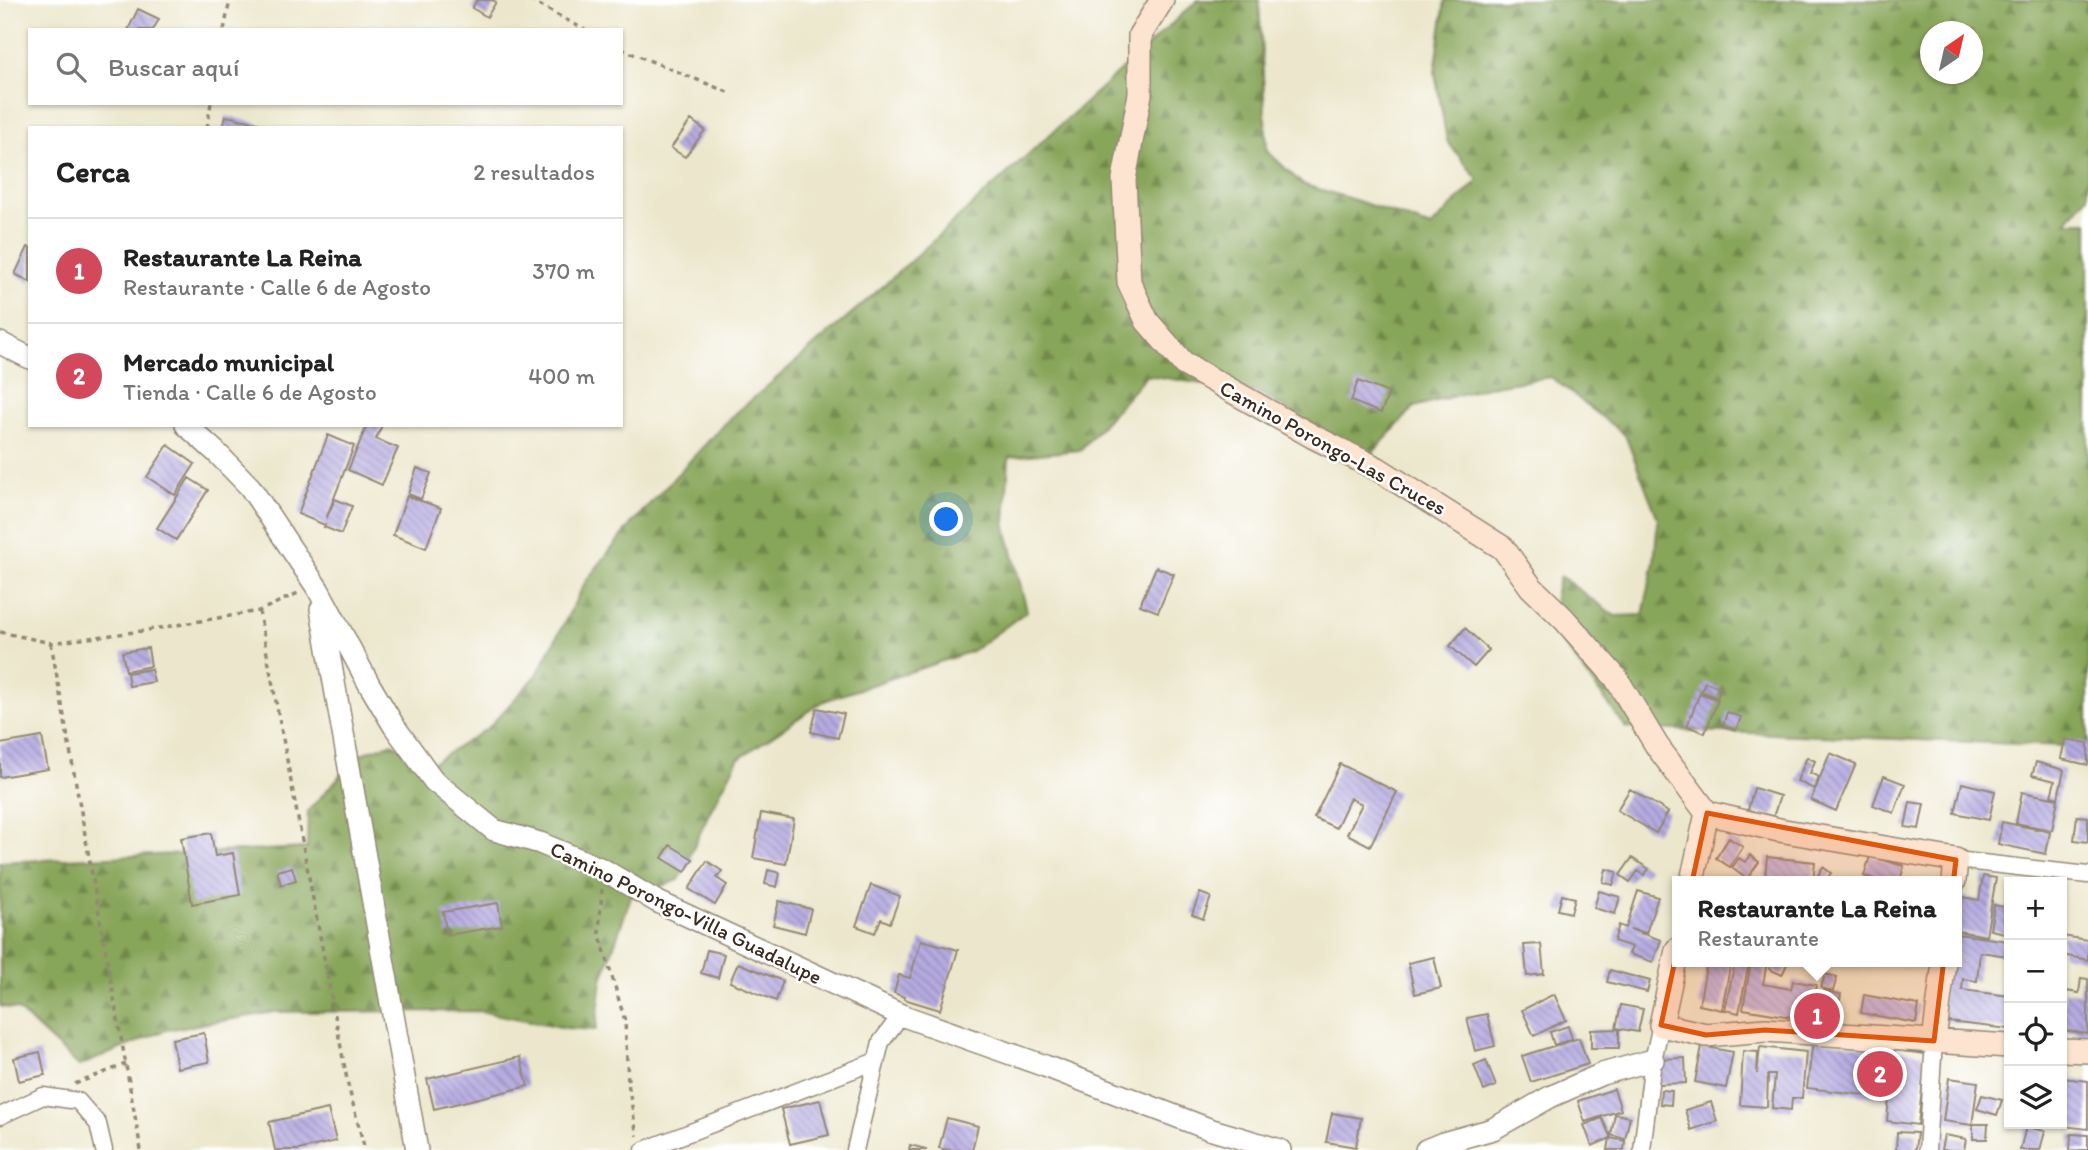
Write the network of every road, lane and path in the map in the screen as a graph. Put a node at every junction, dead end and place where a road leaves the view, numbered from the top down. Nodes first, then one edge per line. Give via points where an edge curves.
1 (230, 0) edge
2 (530, 0) edge
3 (1162, 0) edge
4 (224, 28) edge
5 (581, 28) edge
6 (623, 50) edge
7 (730, 93) dead end
8 (211, 105) edge
9 (207, 126) edge
10 (0, 343) edge
11 (28, 357) edge
12 (188, 427) edge
13 (318, 589) junction
14 (259, 611) junction
15 (0, 632) edge
16 (51, 643) junction
17 (1707, 813) junction
18 (604, 870) junction
19 (1955, 871) edge
20 (2088, 875) edge
21 (1693, 876) edge
22 (1673, 967) edge
23 (1943, 967) edge
24 (901, 1015) junction
25 (1661, 1025) junction
26 (1934, 1041) junction
27 (2004, 1046) edge
28 (2067, 1049) edge
29 (2088, 1051) edge
30 (1653, 1060) junction
31 (876, 1061) junction
32 (126, 1063) junction
33 (43, 1096) junction
34 (0, 1116) edge
35 (641, 1143) edge
36 (104, 1150) edge
37 (141, 1150) edge
38 (365, 1150) edge
39 (417, 1150) edge
40 (855, 1150) edge
41 (1280, 1150) edge
42 (1426, 1150) edge
43 (1642, 1150) edge
44 (1927, 1150) edge

1 - 4 path
2 - 5 path
3 - 17 main road, Camino Porongo-Las Cruces via 1140,35 1140,94 1124,179 1129,282 1147,321 1184,364 1378,469 1503,548 1531,587 1616,678 1657,746
6 - 7 path
8 - 9 path
10 - 11 street
12 - 13 street, Camino Porongo-Villa Guadalupe via 250,487
13 - 14 path via 296,593
13 - 18 street, Camino Porongo-Villa Guadalupe via 388,715 434,781 494,830 540,843
13 - 39 street
14 - 16 path
14 - 38 path via 348,1085
15 - 16 path
16 - 32 path
17 - 19 main road
17 - 21 main road
18 - 24 street, Camino Porongo-Villa Guadalupe via 656,901
18 - 35 path via 599,932 625,1021 628,1083
19 - 20 street
22 - 25 main road
23 - 26 main road
24 - 31 street via 881,1042
24 - 41 street, Camino Porongo-Villa Guadalupe via 1209,1129
25 - 26 main road via 1706,1035 1765,1030
25 - 30 street
26 - 27 main road
26 - 44 street
28 - 29 main road
30 - 42 street via 1602,1074 1493,1129
30 - 43 street
31 - 35 street
31 - 40 street
32 - 33 path
32 - 37 path
33 - 34 street
33 - 36 street via 78,1101 98,1124

